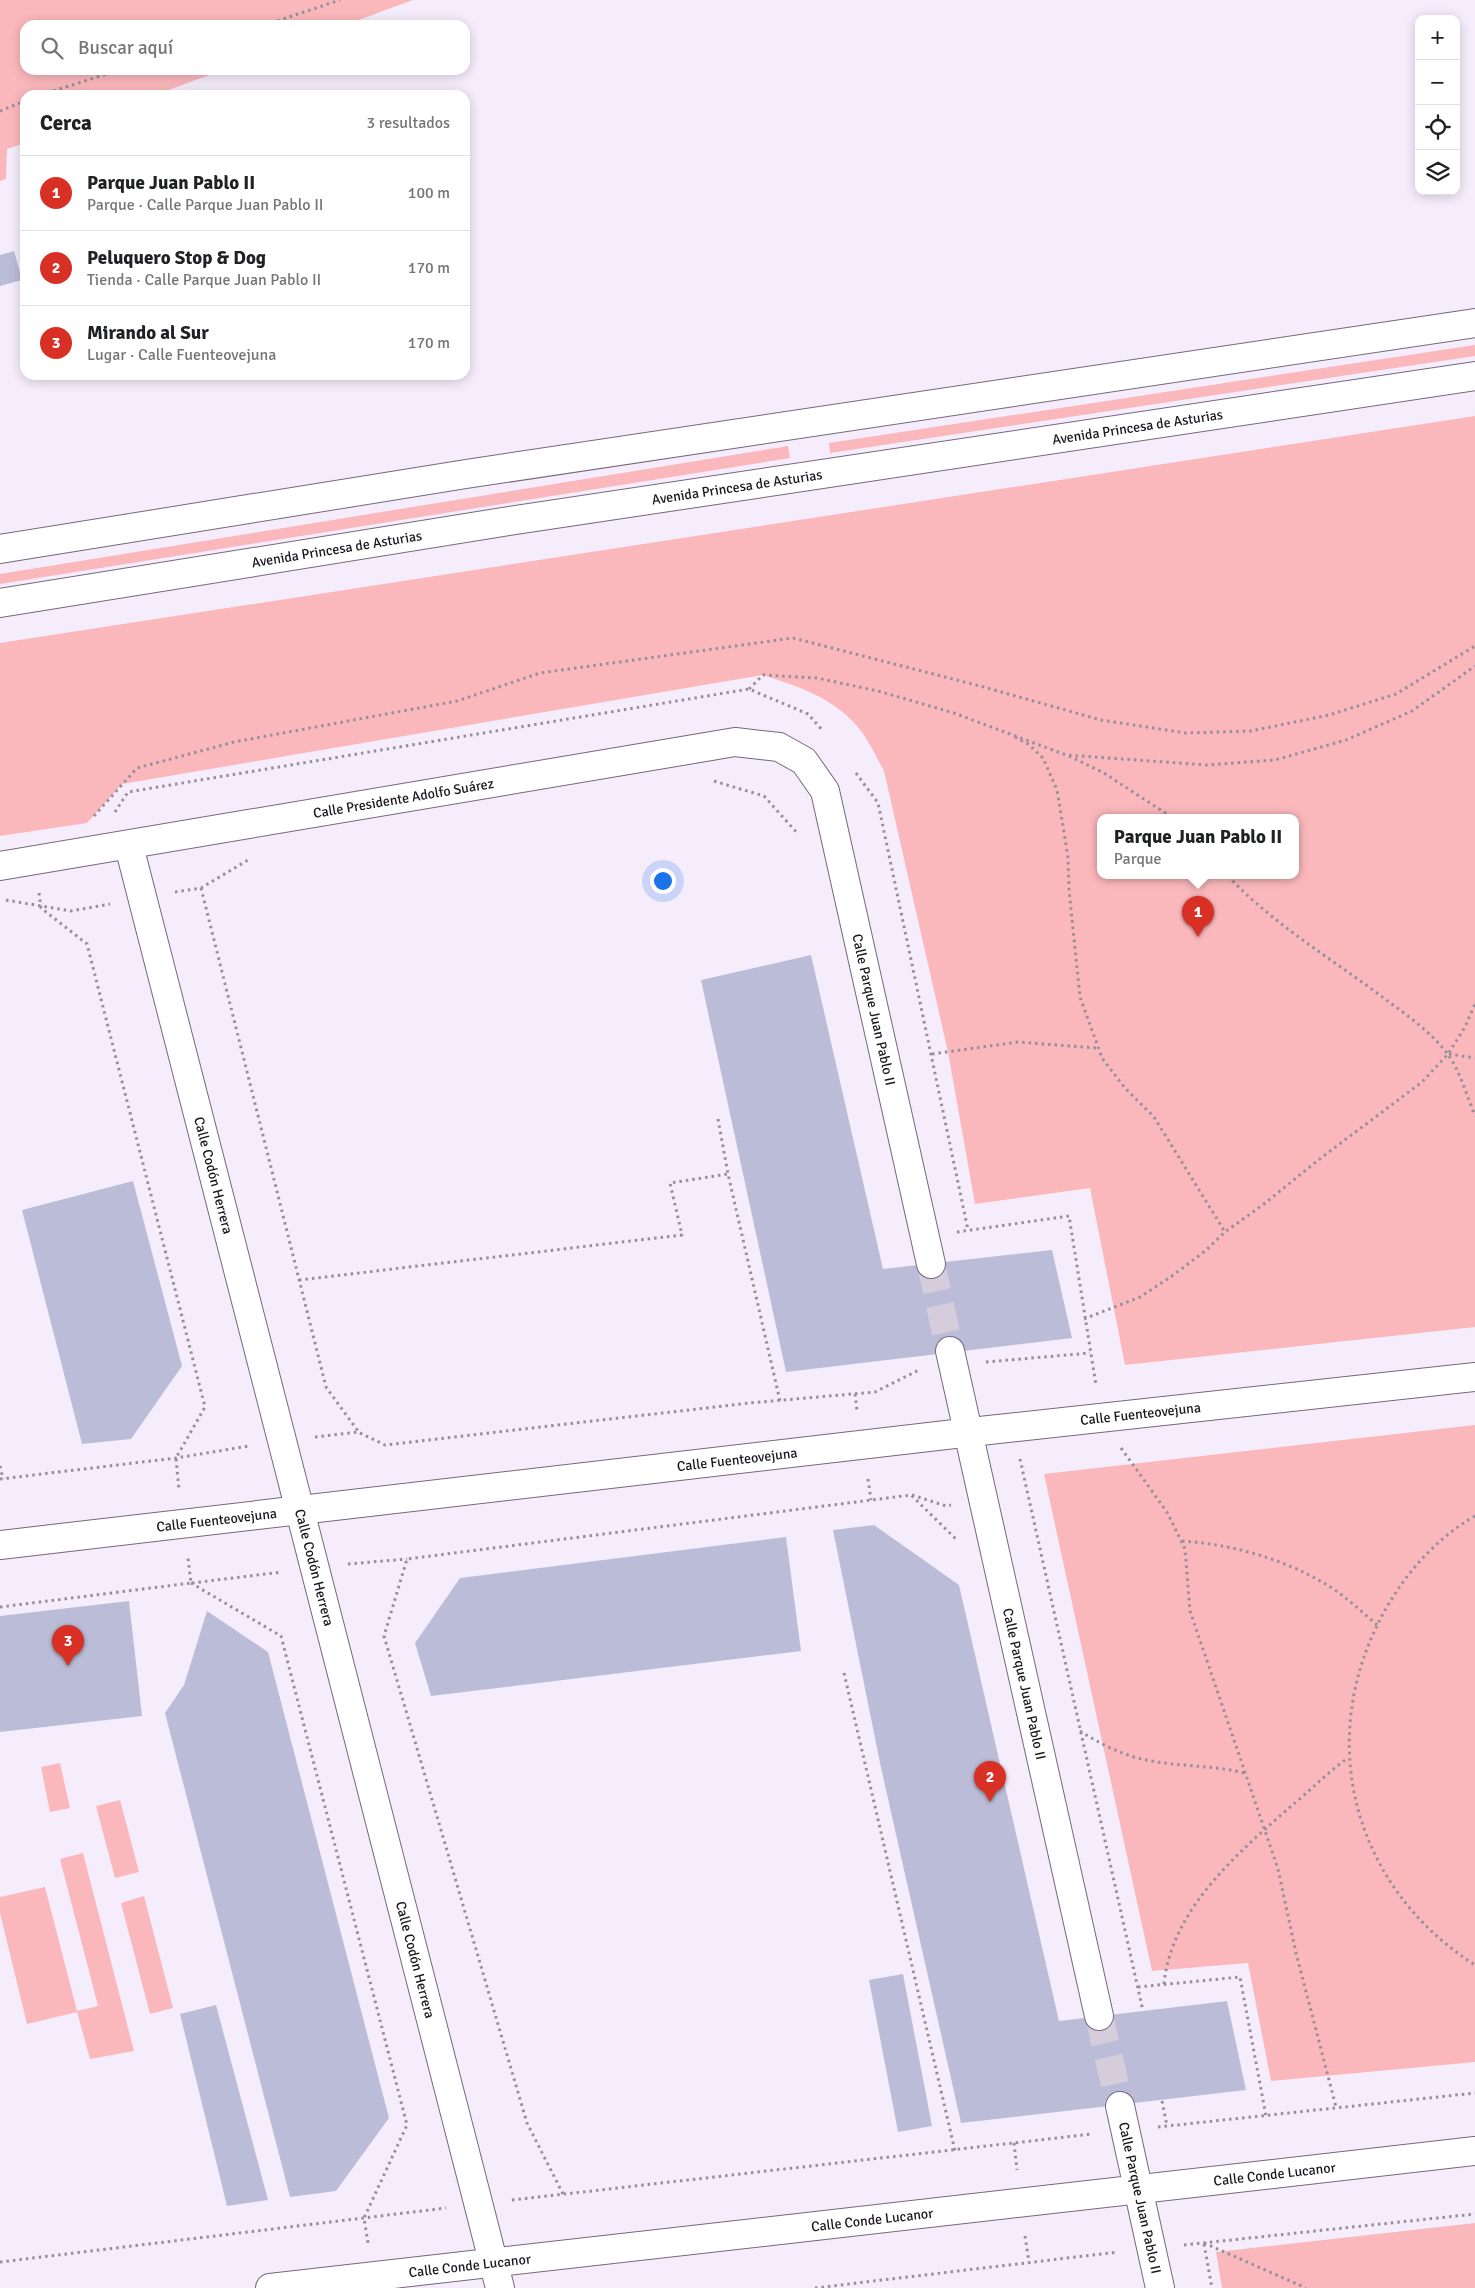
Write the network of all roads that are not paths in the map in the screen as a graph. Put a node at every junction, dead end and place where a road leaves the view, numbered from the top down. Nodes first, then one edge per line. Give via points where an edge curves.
1 (1475, 323) edge
2 (1475, 376) edge
3 (0, 549) edge
4 (0, 603) edge
5 (804, 761) joint
6 (129, 846) junction
7 (0, 866) edge
8 (931, 1264) tunnel mouth
9 (952, 1358) tunnel mouth
10 (1475, 1377) edge
11 (969, 1433) junction
12 (300, 1510) junction
13 (0, 1545) edge
14 (1100, 2016) tunnel mouth
15 (1122, 2118) tunnel mouth
16 (1475, 2151) edge
17 (1138, 2189) junction
18 (497, 2275) edge
19 (270, 2288) edge
20 (1160, 2288) edge

1 - 3 street via 466,474
2 - 4 street, Avenida Princesa de Asturias via 499,522
5 - 6 street, Calle Presidente Adolfo Suárez via 779,747 735,742
5 - 8 street, Calle Parque Juan Pablo II via 825,791
6 - 7 street, Calle Presidente Adolfo Suárez
6 - 12 street, Calle Codón Herrera
9 - 11 street, Calle Parque Juan Pablo II
10 - 11 street, Calle Fuenteovejuna
11 - 12 street, Calle Fuenteovejuna
11 - 14 street, Calle Parque Juan Pablo II
12 - 13 street, Calle Fuenteovejuna
12 - 18 street, Calle Codón Herrera
15 - 17 street, Calle Parque Juan Pablo II
16 - 17 street, Calle Conde Lucanor
17 - 18 street, Calle Conde Lucanor
17 - 20 street, Calle Parque Juan Pablo II
18 - 19 street, Calle Conde Lucanor via 374,2276

